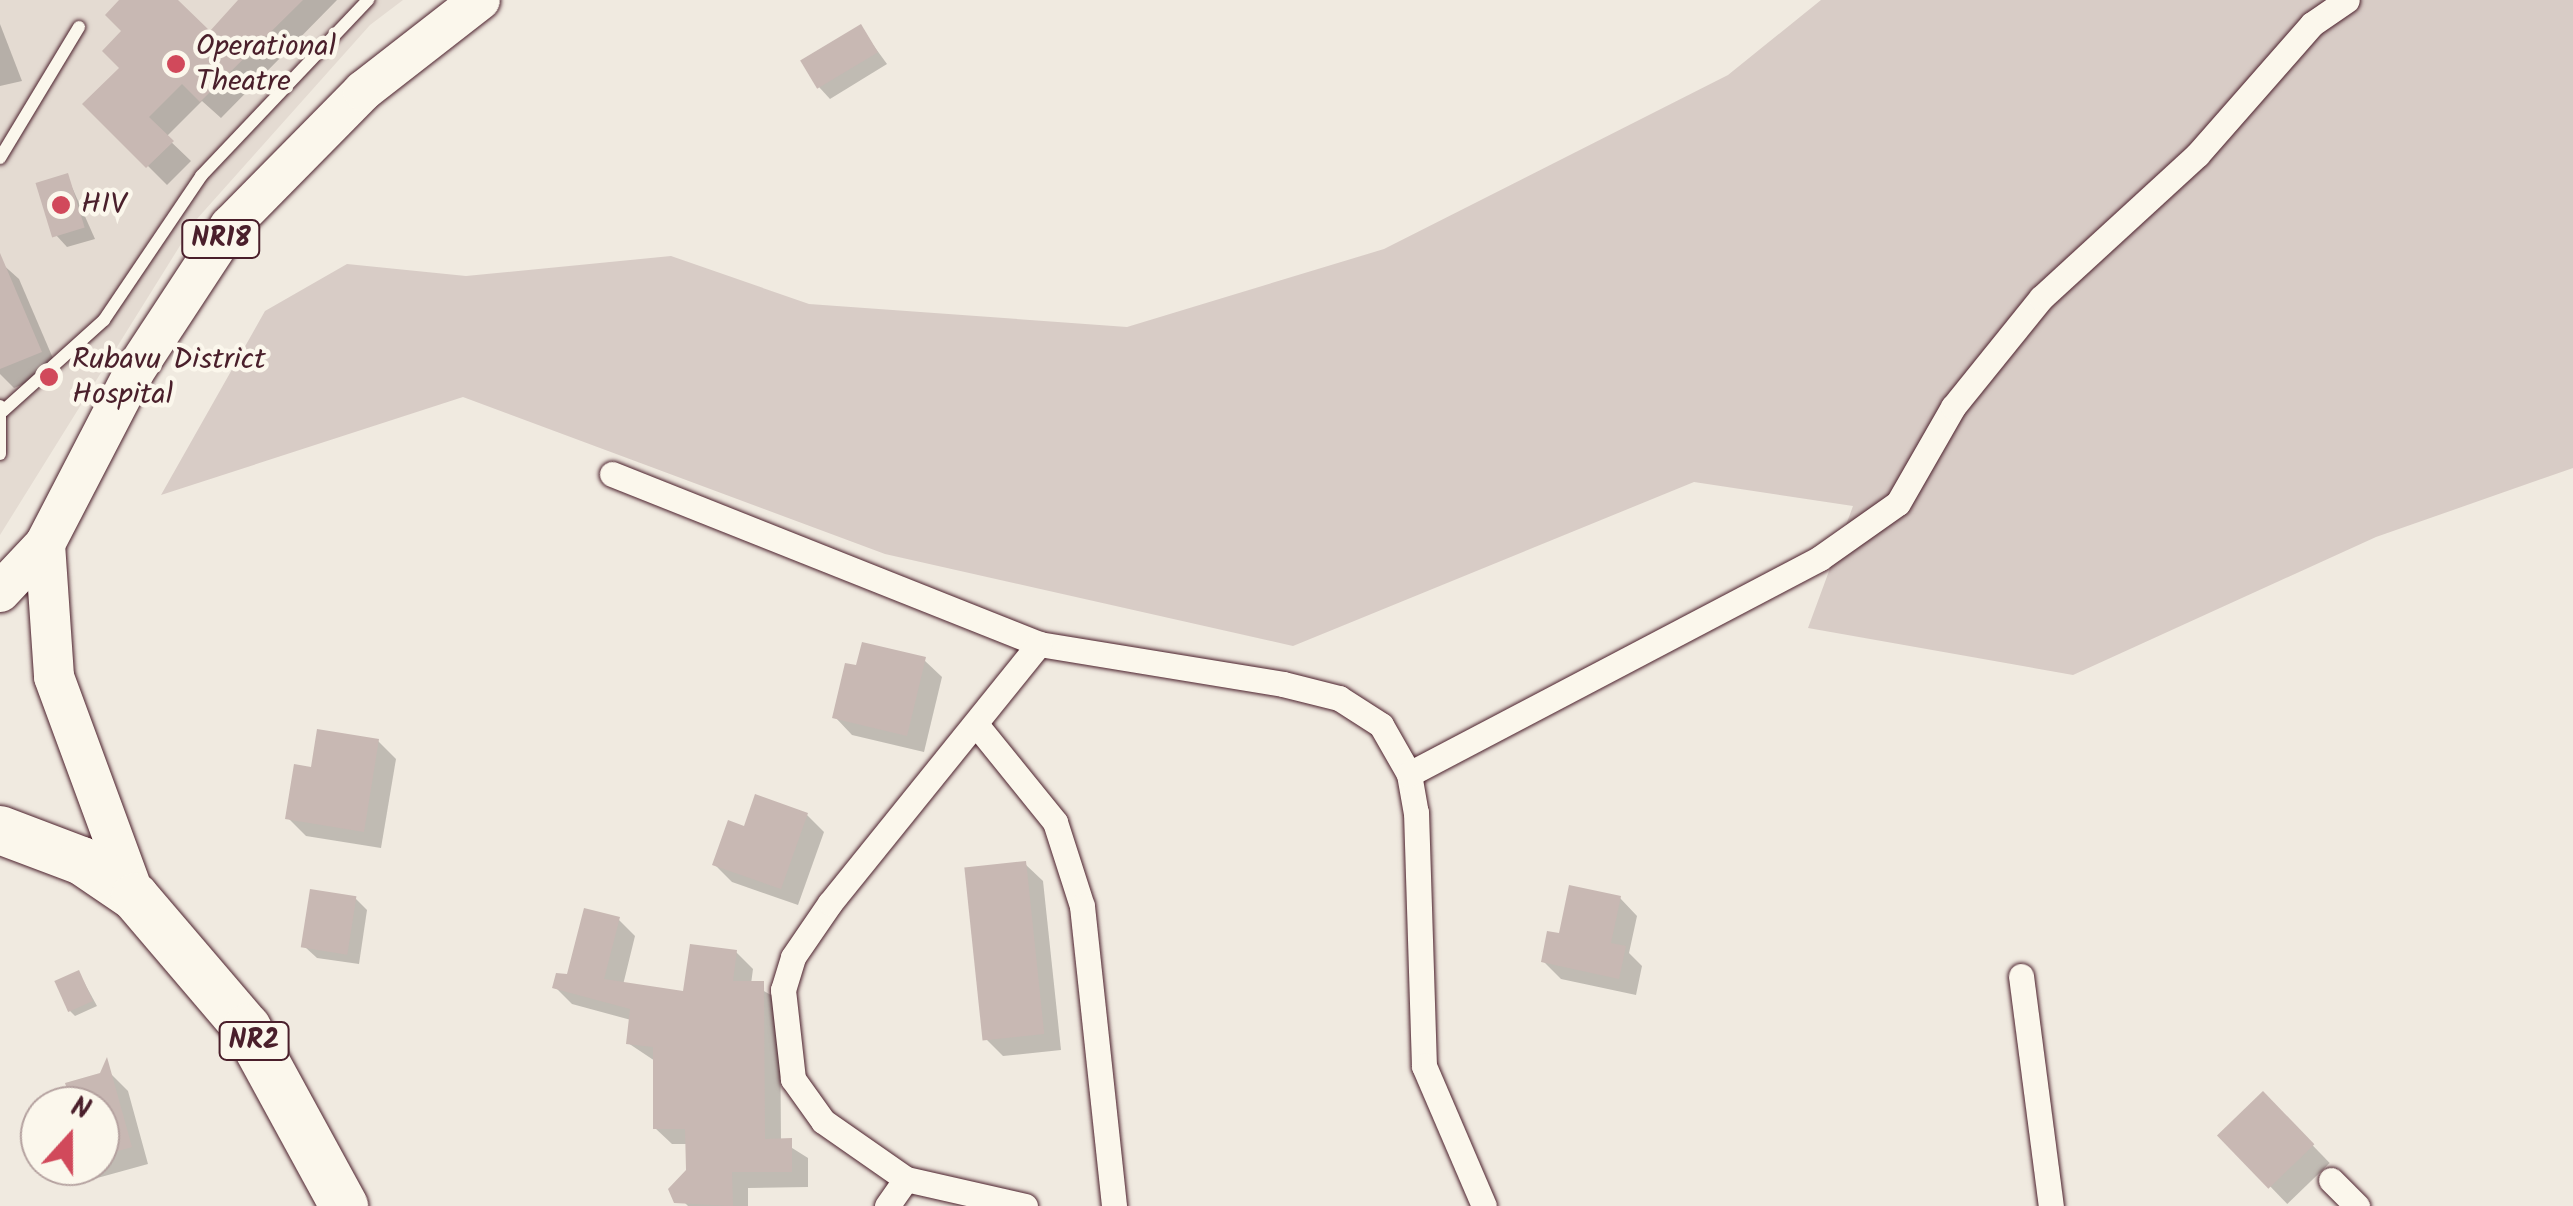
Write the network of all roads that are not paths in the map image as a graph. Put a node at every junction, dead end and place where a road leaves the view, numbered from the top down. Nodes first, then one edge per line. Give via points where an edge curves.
1 (368, 0) edge
2 (480, 0) edge
3 (2347, 0) edge
4 (78, 27) dead end
5 (0, 158) edge
6 (1, 408) edge
7 (0, 454) edge
8 (612, 474) dead end
9 (45, 544) junction
10 (0, 592) edge
11 (1040, 644) junction
12 (979, 728) junction
13 (1409, 774) junction
14 (0, 830) edge
15 (135, 897) junction
16 (2021, 976) dead end
17 (906, 1179) junction
18 (2331, 1180) dead end
19 (344, 1206) edge
20 (887, 1206) edge
21 (1025, 1206) edge
22 (1114, 1206) edge
23 (1484, 1206) edge
24 (2052, 1206) edge
25 (2357, 1206) edge

1 - 6 lane via 201,176 104,320
2 - 9 main road, NR18 via 362,91 230,226 134,372
3 - 13 street via 2312,24 2198,154 2041,298 1953,408 1898,503 1820,558
4 - 5 lane
6 - 7 lane
8 - 11 street
9 - 10 main road, NR18
9 - 15 main road via 54,677
11 - 12 street
11 - 13 street via 1339,698 1381,725
12 - 17 street via 830,903 793,957 783,990 793,1078 823,1122
12 - 22 street via 1019,766 1055,822 1082,906
13 - 23 street via 1424,1066
14 - 15 highway, NR2 via 82,861
15 - 19 highway, NR2 via 247,1028
16 - 24 street
17 - 20 street
17 - 21 street
18 - 25 street

